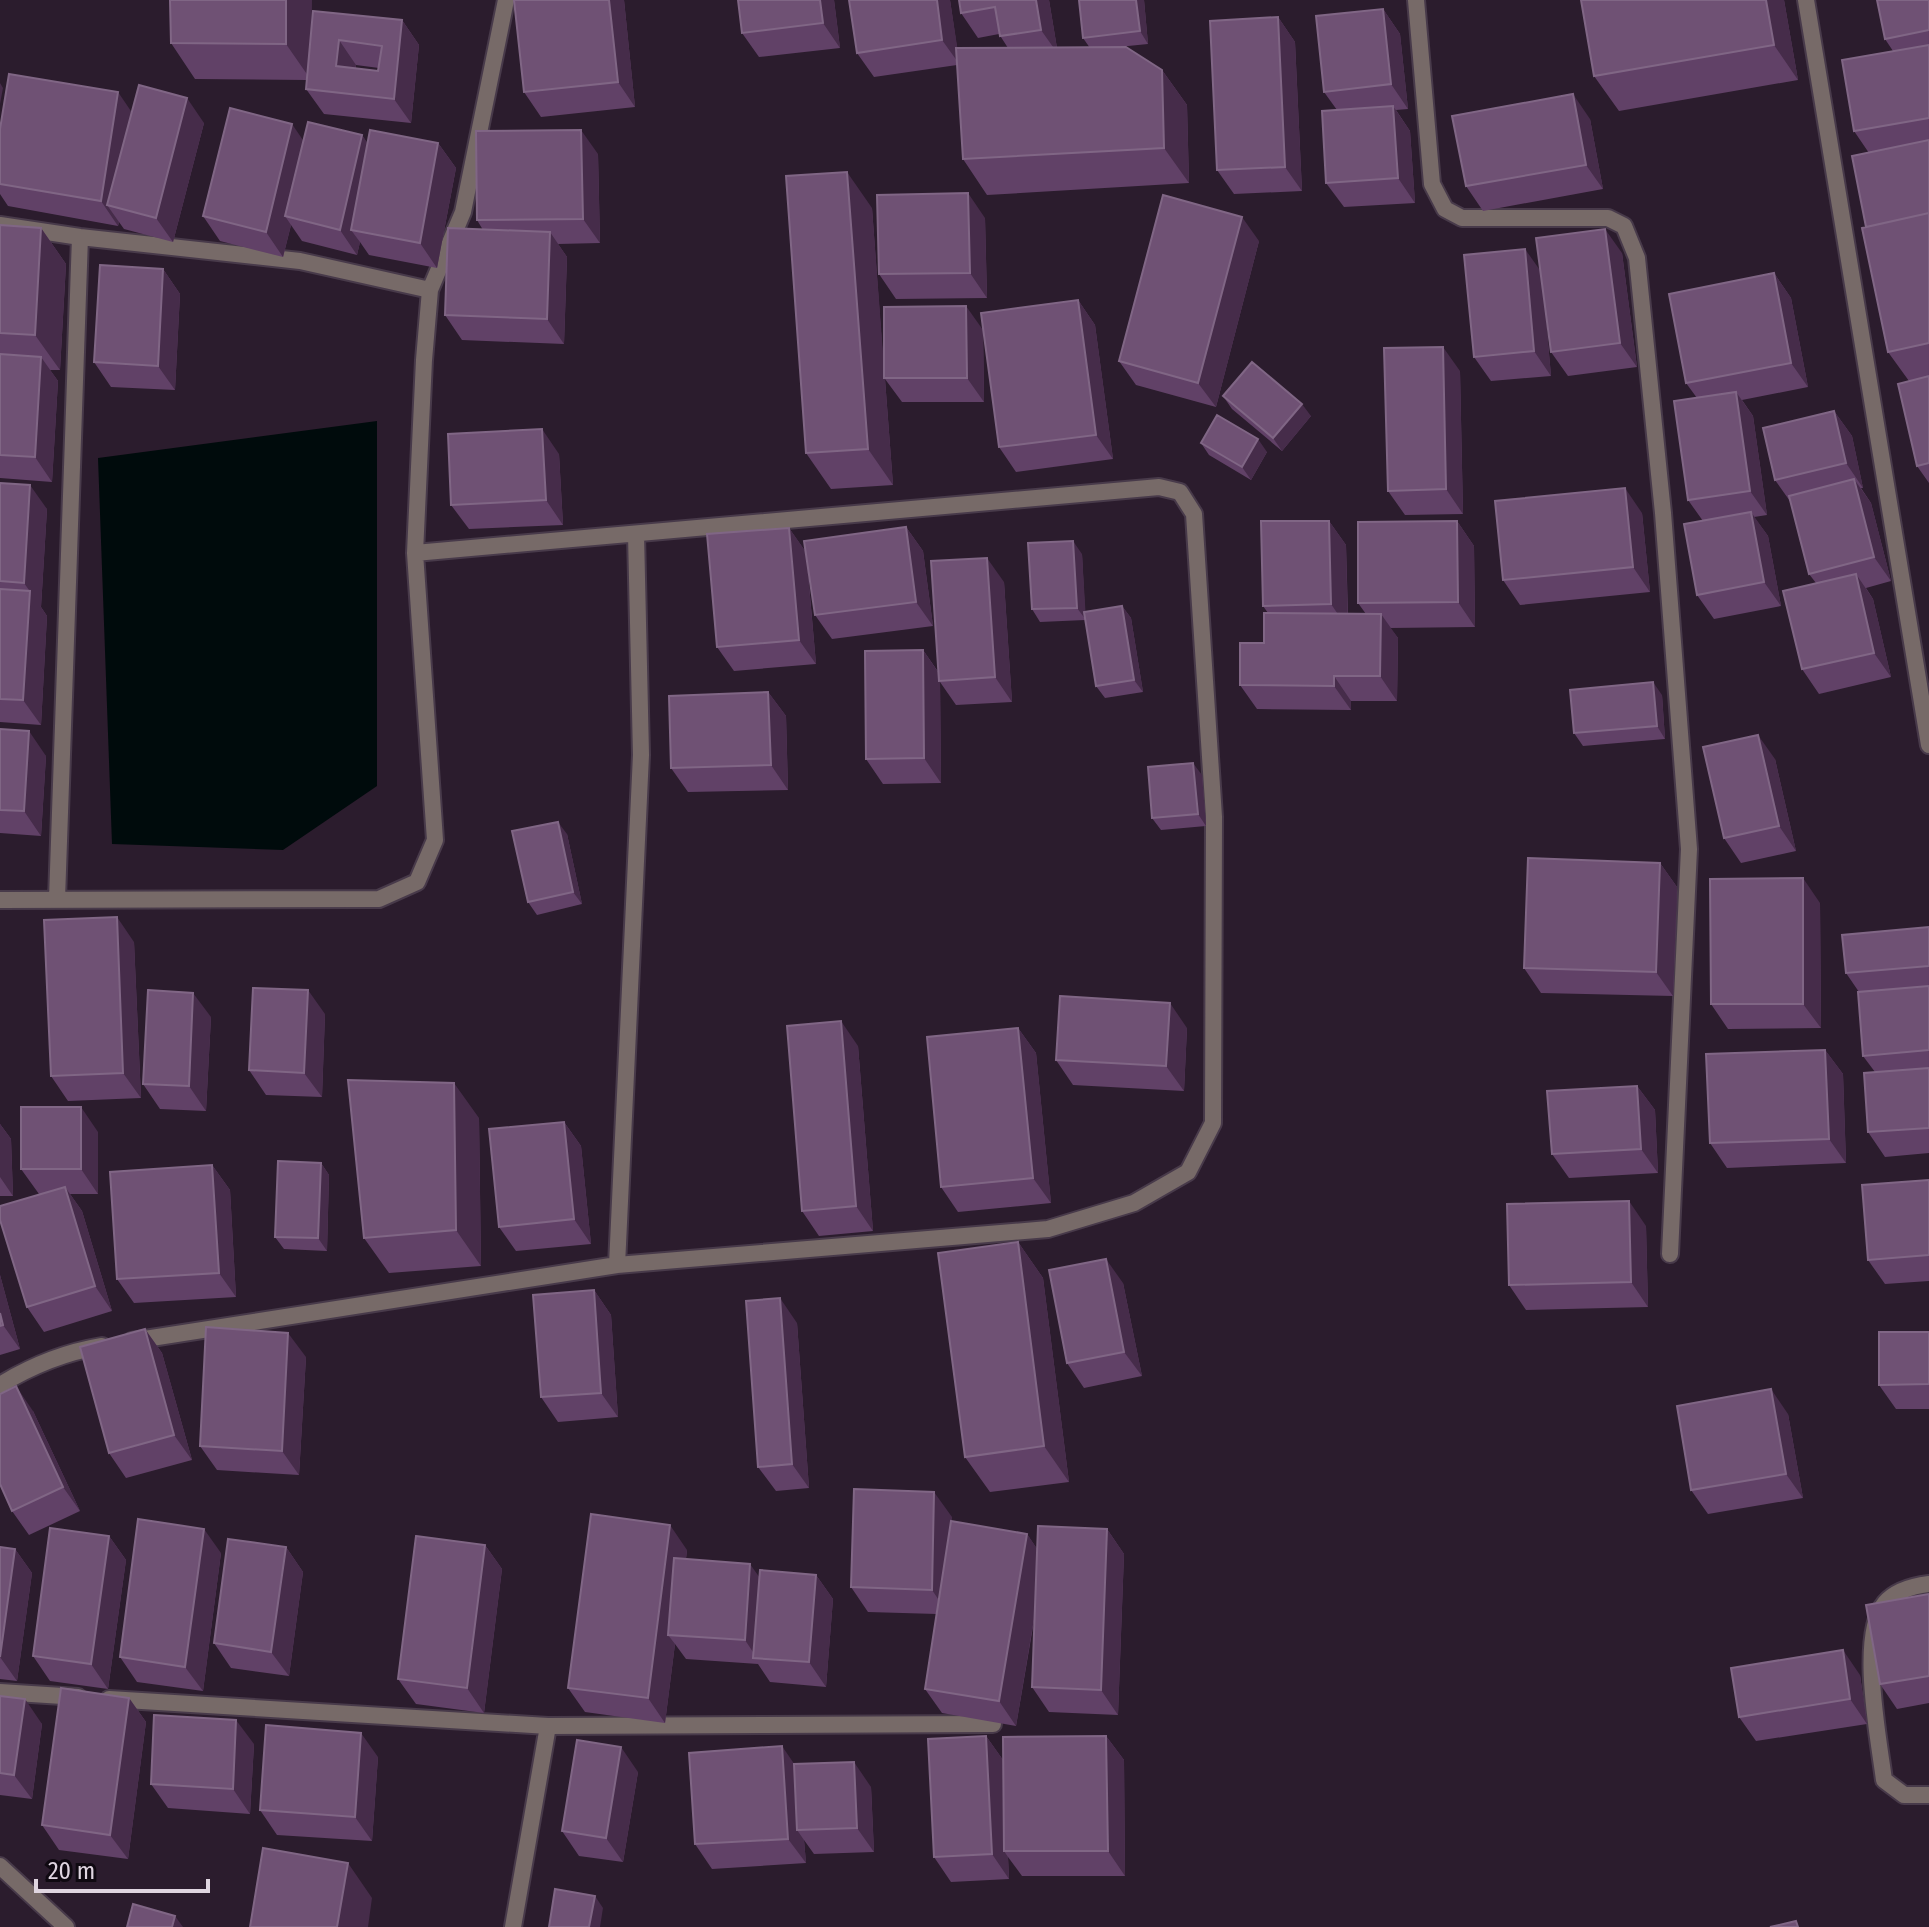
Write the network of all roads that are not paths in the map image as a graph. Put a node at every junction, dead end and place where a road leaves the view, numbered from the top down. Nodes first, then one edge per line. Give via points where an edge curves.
1 (506, 0) edge
2 (1416, 0) edge
3 (1806, 0) edge
4 (0, 225) edge
5 (80, 237) junction
6 (430, 290) junction
7 (636, 534) junction
8 (415, 553) junction
9 (1929, 745) edge
10 (57, 899) junction
11 (0, 900) edge
12 (1670, 1254) dead end
13 (617, 1265) junction
14 (0, 1385) edge
15 (1929, 1584) edge
16 (0, 1692) edge
17 (993, 1724) edge
18 (548, 1726) junction
19 (1929, 1795) edge
20 (0, 1866) edge
21 (66, 1927) edge
22 (513, 1927) edge

1 - 6 street via 463,212
2 - 12 street via 1432,184 1445,209 1462,218 1608,218 1624,226 1637,258 1689,849
3 - 9 street
4 - 5 street
5 - 6 street via 300,261
5 - 10 street
6 - 8 street
7 - 8 street
7 - 13 street via 641,755
7 - 13 street via 1159,487 1180,492 1194,514 1214,817 1213,1123 1188,1172 1134,1203 1048,1229
8 - 10 street via 435,840 417,882 379,899
10 - 11 street
13 - 14 street via 80,1349
15 - 19 street via 1908,1586 1885,1603 1874,1626 1871,1686 1884,1780 1904,1795
16 - 18 street
17 - 18 street
18 - 22 street
20 - 21 street

